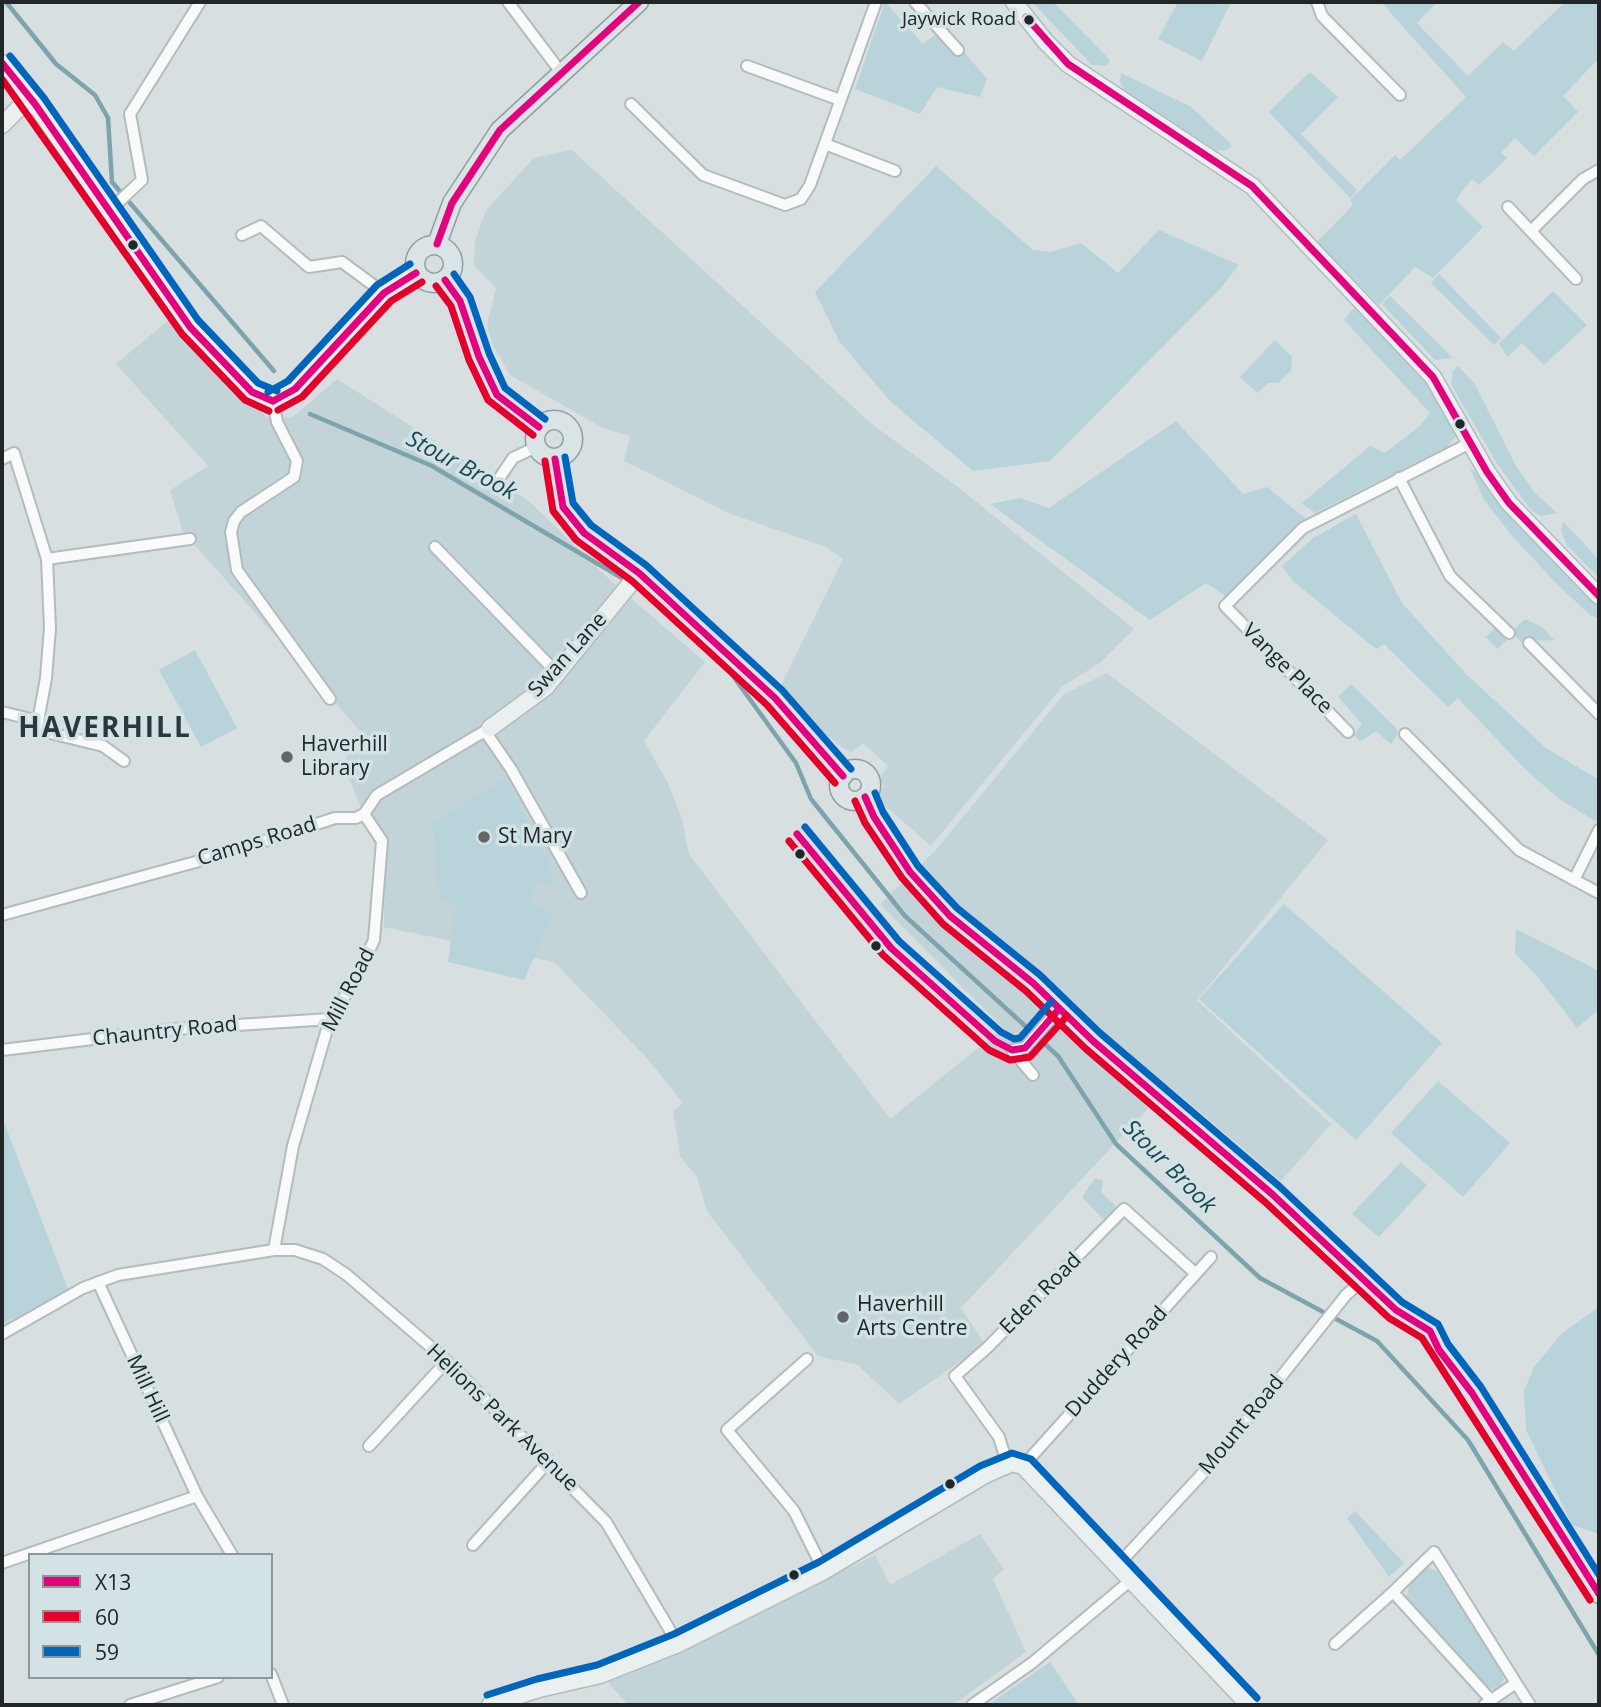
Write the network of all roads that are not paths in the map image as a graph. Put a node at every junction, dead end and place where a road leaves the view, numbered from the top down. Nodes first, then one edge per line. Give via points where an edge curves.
1 (201, 2) edge
2 (508, 2) edge
3 (639, 2) edge
4 (876, 2) edge
5 (915, 2) edge
6 (1014, 2) edge
7 (1317, 2) edge
8 (958, 50) dead end
9 (2, 63) edge
10 (747, 66) dead end
11 (560, 71) junction
12 (22, 89) junction
13 (1400, 95) dead end
14 (839, 100) junction
15 (35, 104) junction
16 (631, 104) dead end
17 (2, 111) edge
18 (2, 125) edge
19 (825, 145) junction
20 (1599, 170) edge
21 (895, 171) dead end
22 (1508, 207) dead end
23 (109, 211) junction
24 (1531, 231) junction
25 (242, 235) dead end
26 (437, 244) junction
27 (416, 273) junction
28 (1576, 279) dead end
29 (445, 280) junction
30 (384, 293) junction
31 (273, 401) junction
32 (540, 426) junction
33 (1470, 443) junction
34 (536, 447) junction
35 (2, 459) edge
36 (555, 459) junction
37 (1399, 478) junction
38 (496, 482) dead end
39 (190, 539) dead end
40 (435, 547) dead end
41 (47, 559) junction
42 (638, 574) junction
43 (1599, 596) edge
44 (1508, 633) dead end
45 (1530, 643) dead end
46 (557, 673) junction
47 (330, 699) dead end
48 (2, 712) edge
49 (1599, 714) edge
50 (38, 721) junction
51 (488, 729) junction
52 (1348, 732) dead end
53 (1405, 734) dead end
54 (124, 761) dead end
55 (364, 814) junction
56 (1599, 830) edge
57 (1574, 880) junction
58 (580, 893) dead end
59 (1599, 893) edge
60 (2, 915) edge
61 (1053, 1016) junction
62 (330, 1019) junction
63 (2, 1050) edge
64 (1033, 1075) dead end
65 (274, 1250) junction
66 (1211, 1257) dead end
67 (1195, 1273) junction
68 (1363, 1280) junction
69 (98, 1282) junction
70 (2, 1334) edge
71 (807, 1359) dead end
72 (447, 1361) junction
73 (369, 1446) dead end
74 (549, 1461) junction
75 (1015, 1465) junction
76 (197, 1496) junction
77 (473, 1545) dead end
78 (31, 1553) edge
79 (231, 1553) edge
80 (28, 1554) edge
81 (2, 1563) edge
82 (1117, 1566) junction
83 (824, 1571) junction
84 (1131, 1580) junction
85 (1393, 1592) junction
86 (1599, 1594) edge
87 (678, 1644) junction
88 (1335, 1644) dead end
89 (212, 1679) edge
90 (273, 1679) edge
91 (1517, 1683) junction
92 (1487, 1702) edge
93 (130, 1705) edge
94 (282, 1705) edge
95 (490, 1705) edge
96 (971, 1705) edge
97 (1249, 1705) edge
98 (1530, 1705) edge

1 - 23 street via 130,114 142,180
2 - 11 street
3 - 11 main road
4 - 14 street
5 - 8 street
6 - 33 street via 1068,64 1252,186 1433,377
7 - 13 street via 1322,16
9 - 12 street
10 - 14 street
11 - 26 main road via 500,130 452,203
12 - 15 street
12 - 17 street
14 - 19 street
15 - 18 street via 19,109
15 - 23 street
16 - 19 street via 703,175 785,205 801,199 810,186
19 - 21 street
20 - 24 street via 1583,179
22 - 24 street
23 - 31 street via 190,327 252,392
24 - 28 street
25 - 30 street via 261,226 309,267 342,262
26 - 27 main road via 419,251
26 - 29 main road via 453,258
27 - 29 main road via 429,283
27 - 30 street
29 - 32 main road via 460,301 497,395
30 - 31 street via 295,388
31 - 47 street via 277,422 297,461 294,477 241,512 231,532 237,570
32 - 34 main road
32 - 36 main road via 555,420 570,428 571,448
33 - 37 street
33 - 43 street via 1509,503
34 - 36 main road
34 - 38 street via 513,458
35 - 41 street via 14,453
36 - 42 main road via 563,507 584,533
37 - 44 street via 1450,576
37 - 52 street, Vange Place via 1303,528 1225,606
39 - 41 street
40 - 46 street
41 - 50 street via 50,628
42 - 46 street, Swan Lane
42 - 61 main road via 775,698 842,776 854,770 866,774 871,785 865,797 903,861 950,916 1033,982
45 - 49 street
46 - 51 street, Swan Lane via 546,687
48 - 50 street
50 - 54 street via 42,732 103,746
51 - 55 street via 377,795
51 - 58 street
53 - 57 street via 1519,850
55 - 60 street, Camps Road via 335,818 221,855
55 - 62 street, Mill Road via 382,841 374,940
56 - 57 street
57 - 59 street
61 - 64 street via 1025,1048 1012,1050
61 - 68 main road via 1272,1194
62 - 63 street, Chauntry Road via 174,1030
62 - 65 street, Mill Road via 293,1146
65 - 69 street, Helions Park Avenue via 191,1261
65 - 72 street, Helions Park Avenue via 295,1250 323,1259
66 - 67 street, Duddery Road
67 - 75 street, Duddery Road
67 - 75 street, Eden Road via 1124,1209 956,1376
68 - 82 street, Mount Road via 1342,1300 1214,1461
68 - 86 main road via 1396,1310 1430,1331 1438,1350 1472,1393
69 - 70 street, Helions Park Avenue
69 - 76 street, Mill Hill
71 - 83 street via 727,1430 794,1511
72 - 73 street
72 - 74 street, Helions Park Avenue
74 - 77 street
74 - 87 street, Helions Park Avenue via 607,1522
75 - 82 street
75 - 83 street
76 - 78 street
76 - 79 street, Mill Hill
80 - 81 street
82 - 84 street
83 - 87 street
84 - 96 street via 1032,1663
84 - 97 street
85 - 88 street
85 - 91 street via 1434,1552
85 - 92 street
87 - 95 street via 600,1675
89 - 93 street
90 - 94 street
91 - 92 street
91 - 98 street

